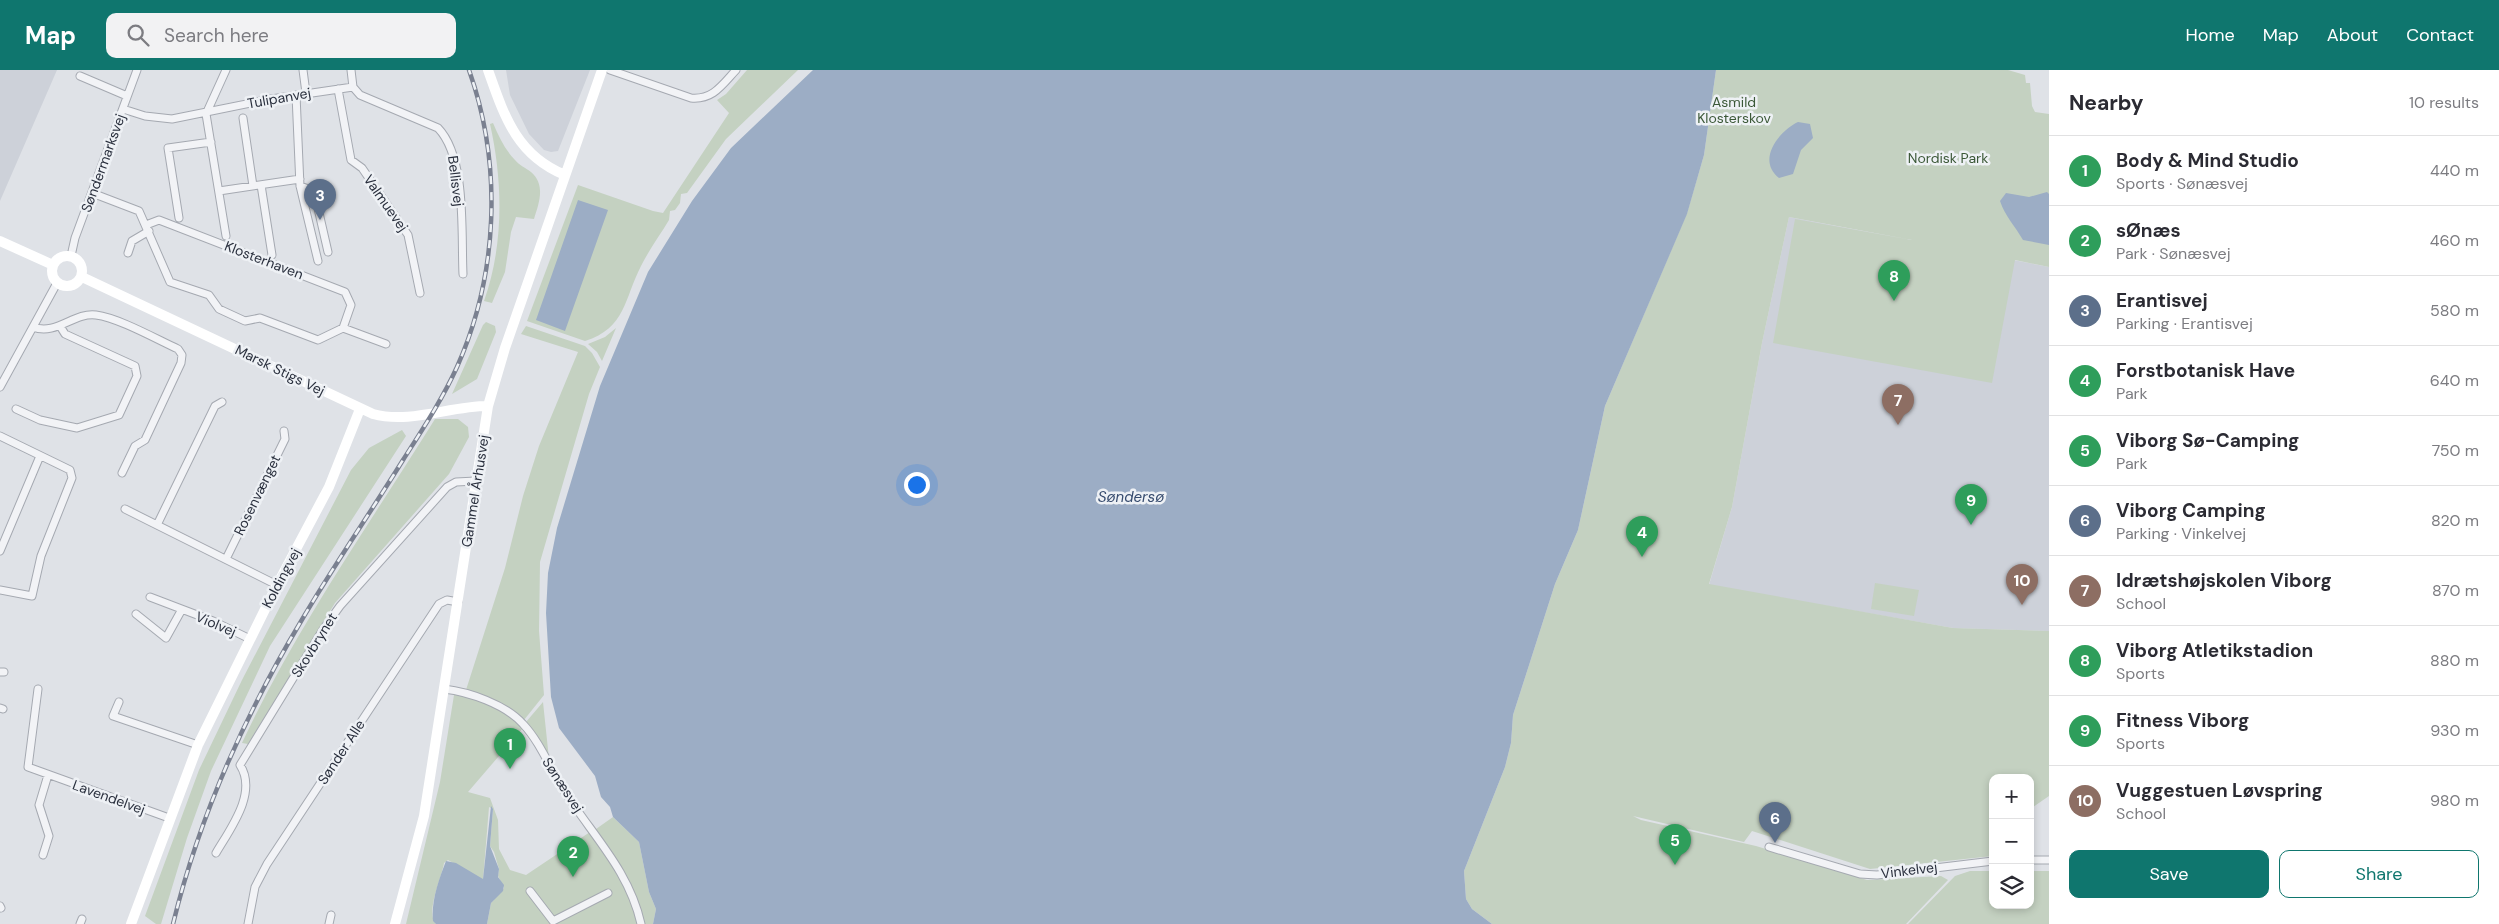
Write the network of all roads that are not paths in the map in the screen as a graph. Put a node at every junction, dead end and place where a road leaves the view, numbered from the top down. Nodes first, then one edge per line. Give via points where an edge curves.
1 (137, 70) edge
2 (226, 70) edge
3 (303, 70) edge
4 (488, 70) edge
5 (602, 70) edge
6 (610, 70) edge
7 (736, 70) edge
8 (353, 71) edge
9 (80, 76) dead end
10 (353, 86) junction
11 (338, 89) junction
12 (306, 93) junction
13 (296, 95) junction
14 (127, 96) junction
15 (123, 109) junction
16 (206, 114) junction
17 (243, 118) dead end
18 (211, 142) junction
19 (565, 174) junction
20 (300, 182) junction
21 (257, 185) junction
22 (218, 191) junction
23 (92, 193) junction
24 (179, 218) dead end
25 (148, 228) junction
26 (226, 236) dead end
27 (0, 241) edge
28 (328, 252) dead end
29 (128, 253) dead end
30 (272, 255) dead end
31 (71, 256) junction
32 (318, 261) dead end
33 (53, 265) junction
34 (463, 274) dead end
35 (82, 277) junction
36 (57, 283) junction
37 (420, 293) dead end
38 (60, 326) junction
39 (33, 327) junction
40 (343, 328) junction
41 (386, 344) dead end
42 (0, 387) edge
43 (222, 402) dead end
44 (488, 406) junction
45 (360, 409) junction
46 (16, 410) dead end
47 (284, 431) dead end
48 (0, 436) edge
49 (40, 456) junction
50 (122, 472) dead end
51 (476, 481) junction
52 (126, 509) dead end
53 (156, 525) junction
54 (0, 551) edge
55 (226, 560) junction
56 (277, 585) junction
57 (0, 590) edge
58 (150, 597) dead end
59 (458, 602) junction
60 (182, 611) junction
61 (136, 614) dead end
62 (250, 639) junction
63 (38, 689) dead end
64 (444, 689) junction
65 (119, 702) dead end
66 (198, 745) junction
67 (48, 775) junction
68 (169, 818) junction
69 (1770, 847) dead end
70 (216, 853) dead end
71 (43, 855) dead end
72 (2034, 860) edge
73 (2049, 860) edge
74 (1989, 861) edge
75 (530, 891) dead end
76 (608, 893) dead end
77 (331, 915) dead end
78 (131, 924) edge
79 (248, 924) edge
80 (329, 924) edge
81 (395, 924) edge
82 (641, 924) edge

1 - 14 street, Søndermarksvej
2 - 16 street
3 - 12 street
4 - 19 street via 519,142 532,156
5 - 19 street, Gammel Århusvej
6 - 7 street via 702,99 717,92
8 - 10 street
9 - 14 street
10 - 11 street, Tulipanvej
10 - 34 street, Bellisvej via 360,96 438,128 445,135 451,146 459,188
11 - 12 street, Tulipanvej
11 - 37 street, Valmuevej via 351,160 362,168 408,235
12 - 13 street, Tulipanvej
13 - 16 street, Tulipanvej
13 - 20 street
14 - 15 street, Søndermarksvej
15 - 16 street, Tulipanvej via 163,119
15 - 23 street, Søndermarksvej
16 - 18 street
17 - 21 street, Tulipanvej
18 - 22 street
18 - 24 street via 168,148
19 - 44 street, Gammel Århusvej
20 - 21 street
20 - 28 street via 314,191
20 - 32 street
21 - 22 street
21 - 30 street, Tulipanvej
22 - 26 street
23 - 25 street via 139,211
23 - 31 street, Søndermarksvej
25 - 29 street via 132,240
25 - 40 street via 170,282 209,296 220,309 245,321 260,318 318,340
25 - 40 street, Klosterhaven via 159,220 345,292 351,305
27 - 33 street
31 - 33 street via 60,257
31 - 35 street via 82,267
33 - 36 street via 52,274
35 - 36 street via 71,286
35 - 45 street, Marsk Stigs Vej
36 - 39 street
38 - 39 street via 41,330
38 - 46 street via 65,334 135,366 137,376 119,415 77,428 40,420
38 - 50 street via 96,315 178,349 182,355 145,440 135,446
39 - 42 street
40 - 41 street
43 - 53 street via 215,406
44 - 45 street, Marsk Stigs Vej via 388,418
44 - 51 street, Gammel Århusvej
45 - 56 street, Koldingvej via 333,480
47 - 55 street, Rosenvænget via 285,439
48 - 49 street
49 - 54 street
49 - 57 street via 70,470 72,478 41,556 32,596
51 - 59 street, Gammel Århusvej
51 - 70 street, Skovbrynet via 447,486 340,606 322,631 240,765 246,774 245,795
52 - 53 street
53 - 55 street
55 - 56 street
56 - 62 street, Koldingvej
58 - 60 street, Violvej
59 - 64 street, Gammel Århusvej
59 - 79 street, Sønder Alle via 447,600 439,604 267,864 257,882
60 - 61 street, Violvej via 166,638
60 - 62 street, Violvej
62 - 66 street, Koldingvej
63 - 67 street, Lavendelvej via 28,767
64 - 81 street, Gammel Århusvej via 424,816
64 - 82 street, Sønæsvej via 480,698 523,723 563,789 621,870 633,894
65 - 66 street via 113,716
66 - 68 street, Koldingvej
67 - 68 street, Lavendelvej
67 - 71 street via 38,805 49,836
68 - 78 street, Koldingvej
69 - 74 street, Vinkelvej via 1860,874 1877,875
72 - 73 street
75 - 76 street via 553,921
77 - 80 street

